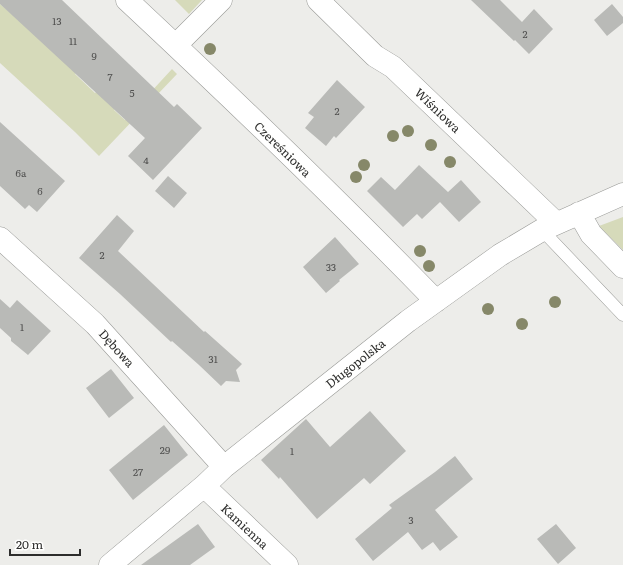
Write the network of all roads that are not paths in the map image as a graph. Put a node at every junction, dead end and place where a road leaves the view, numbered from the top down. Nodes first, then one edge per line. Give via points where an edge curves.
1 (128, 0) edge
2 (221, 0) edge
3 (318, 0) edge
4 (176, 46) junction
5 (623, 194) edge
6 (579, 213) junction
7 (549, 226) junction
8 (0, 238) edge
9 (623, 267) edge
10 (436, 301) junction
11 (623, 315) edge
12 (224, 467) junction
13 (204, 486) junction
14 (110, 565) edge
15 (287, 565) edge

1 - 4 street, Czereśniowa
2 - 4 street
3 - 7 street, Wiśniowa via 375,56 393,67
4 - 10 street, Czereśniowa
5 - 6 street, Długopolska
6 - 7 street, Długopolska
6 - 9 street via 591,234
7 - 10 street, Długopolska via 500,255
7 - 11 lane
8 - 12 street, Dębowa via 94,324
10 - 12 street, Długopolska
12 - 13 street, Długopolska
13 - 14 street, Długopolska
13 - 15 street, Kamienna

